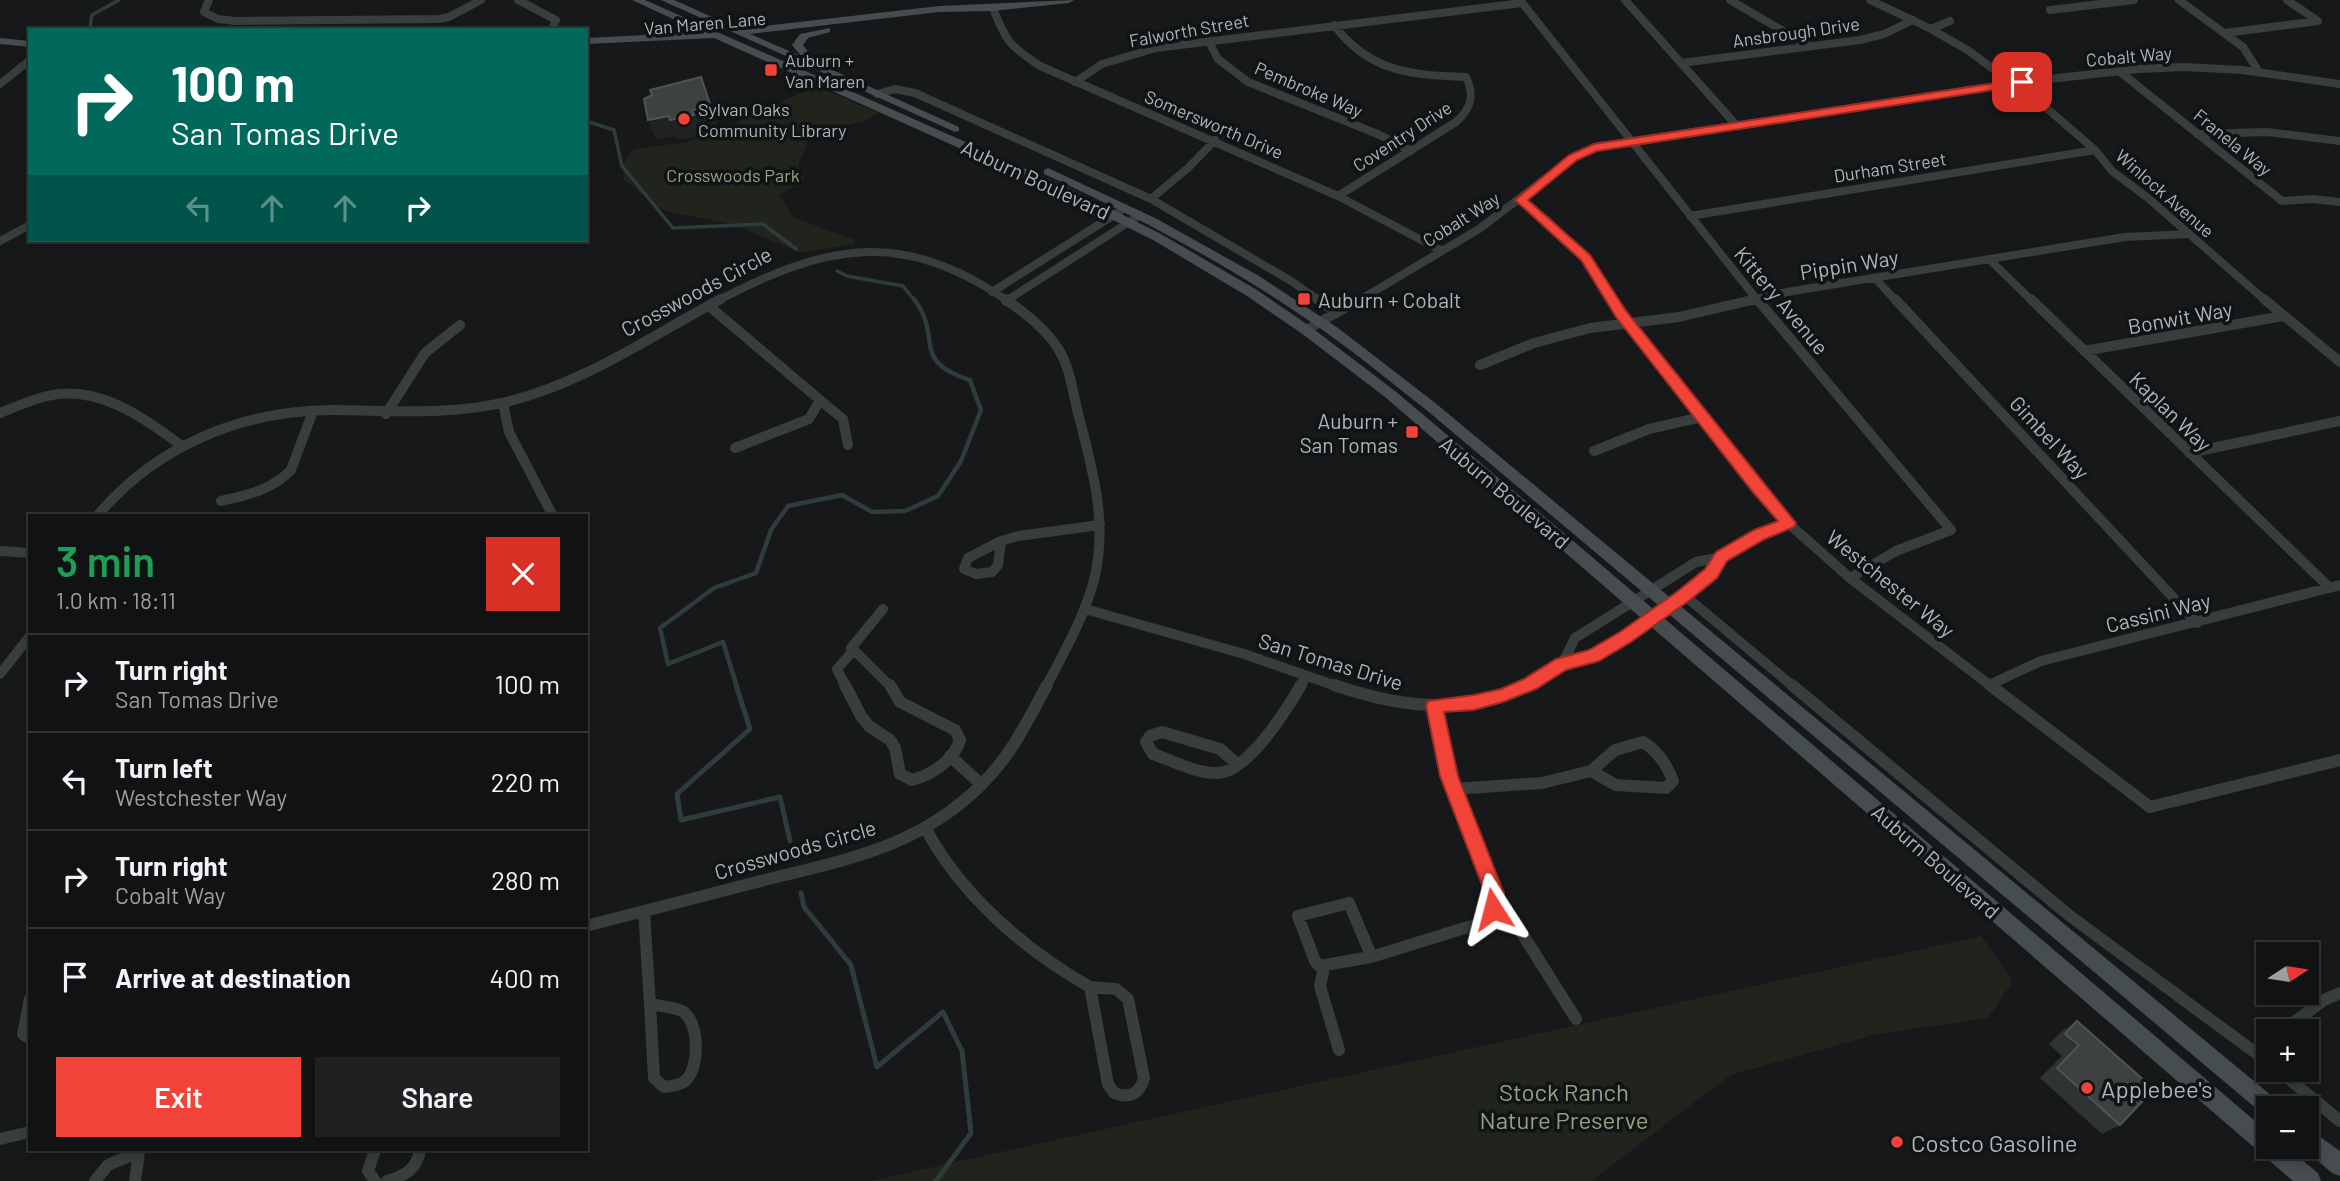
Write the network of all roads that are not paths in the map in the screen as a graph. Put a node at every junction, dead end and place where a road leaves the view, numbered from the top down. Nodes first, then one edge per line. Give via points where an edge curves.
1 (209, 0) edge
2 (481, 0) edge
3 (518, 0) edge
4 (637, 0) edge
5 (666, 0) edge
6 (1069, 0) edge
7 (1625, 0) edge
8 (1730, 0) edge
9 (1870, 0) edge
10 (2134, 0) edge
11 (2179, 0) edge
12 (2287, 0) edge
13 (1522, 1) edge
14 (951, 5) edge
15 (993, 8) junction
16 (2050, 10) dead end
17 (892, 15) junction
18 (678, 18) junction
19 (314, 20) junction
20 (1913, 20) junction
21 (1950, 21) dead end
22 (1334, 25) junction
23 (553, 27) dead end
24 (852, 27) junction
25 (308, 28) edge
26 (1931, 29) junction
27 (826, 30) junction
28 (2225, 33) junction
29 (731, 36) junction
30 (652, 39) junction
31 (588, 40) edge
32 (1208, 40) junction
33 (0, 41) edge
34 (28, 44) edge
35 (1809, 46) junction
36 (588, 47) edge
37 (28, 62) edge
38 (1681, 63) junction
39 (819, 68) junction
40 (2119, 71) junction
41 (2259, 72) junction
42 (1075, 82) junction
43 (0, 84) edge
44 (2012, 84) junction
45 (2340, 84) edge
46 (877, 94) junction
47 (1738, 126) junction
48 (2197, 134) junction
49 (1215, 140) junction
50 (1631, 141) junction
51 (2340, 141) edge
52 (2095, 150) junction
53 (1411, 151) junction
54 (1338, 196) junction
55 (1151, 199) junction
56 (1521, 200) junction
57 (2340, 202) edge
58 (1119, 212) junction
59 (1690, 216) junction
60 (1134, 219) junction
61 (28, 226) edge
62 (2188, 234) junction
63 (0, 241) edge
64 (1442, 251) junction
65 (1989, 259) junction
66 (1875, 278) junction
67 (992, 292) junction
68 (1756, 298) junction
69 (1006, 301) junction
70 (709, 306) junction
71 (1336, 312) junction
72 (2283, 316) junction
73 (1321, 322) junction
74 (1628, 323) junction
75 (460, 326) dead end
76 (1306, 330) junction
77 (2084, 351) junction
78 (2340, 362) edge
79 (1480, 365) dead end
80 (820, 400) junction
81 (502, 403) junction
82 (313, 411) junction
83 (0, 413) edge
84 (386, 414) junction
85 (1702, 417) junction
86 (2340, 421) edge
87 (848, 445) dead end
88 (182, 446) junction
89 (735, 448) dead end
90 (1594, 452) dead end
91 (2189, 453) junction
92 (220, 501) dead end
93 (99, 514) edge
94 (552, 514) edge
95 (1788, 523) junction
96 (1100, 526) junction
97 (1001, 541) dead end
98 (0, 551) edge
99 (28, 553) edge
100 (1722, 557) junction
101 (1850, 579) junction
102 (2335, 587) edge
103 (1651, 592) junction
104 (1634, 602) junction
105 (1669, 606) junction
106 (883, 609) dead end
107 (1085, 609) junction
108 (2197, 623) junction
109 (28, 639) edge
110 (853, 649) junction
111 (1562, 664) junction
112 (0, 674) edge
113 (1306, 676) junction
114 (1989, 685) junction
115 (1434, 706) junction
116 (950, 756) junction
117 (2340, 760) edge
118 (1237, 764) junction
119 (1591, 771) junction
120 (981, 784) junction
121 (1454, 789) junction
122 (926, 829) junction
123 (1493, 909) junction
124 (645, 911) junction
125 (588, 925) edge
126 (1371, 955) junction
127 (1325, 968) junction
128 (1090, 987) junction
129 (2340, 993) edge
130 (650, 1004) junction
131 (28, 1009) edge
132 (1576, 1019) dead end
133 (2298, 1019) edge
134 (28, 1038) edge
135 (2256, 1048) edge
136 (1339, 1050) dead end
137 (2293, 1082) edge
138 (2257, 1096) edge
139 (2340, 1121) edge
140 (28, 1132) edge
141 (2256, 1135) edge
142 (0, 1139) edge
143 (2319, 1148) edge
144 (139, 1151) edge
145 (375, 1151) edge
146 (421, 1151) edge
147 (2283, 1159) edge
148 (2340, 1165) edge
149 (95, 1181) edge
150 (135, 1181) edge
151 (375, 1181) edge
152 (387, 1181) edge
153 (2309, 1181) edge

1 - 19 street via 204,12 218,19
2 - 19 street via 439,19
3 - 23 street via 556,20
4 - 18 main road, Auburn Boulevard
5 - 29 main road, Auburn Boulevard
6 - 15 main road, Van Maren Lane
7 - 38 street
8 - 35 street
9 - 20 street, Winlock Avenue
10 - 16 street
11 - 28 street
12 - 28 street via 2318,21
13 - 22 street, Falworth Street
13 - 50 street, Kittery Avenue
14 - 15 main road, Van Maren Lane
14 - 17 main road, Van Maren Lane
14 - 24 main road, Van Maren Lane via 942,15
15 - 42 street, Somersworth Drive via 1004,37 1015,49
17 - 24 main road
17 - 29 main road, Van Maren Lane
18 - 29 main road, Auburn Boulevard
18 - 30 main road via 679,26 673,32
19 - 25 street
20 - 26 street, Winlock Avenue
20 - 35 street, Ansbrough Drive via 1872,37
21 - 26 street
22 - 32 street, Falworth Street
22 - 53 street, Coventry Drive via 1353,49 1378,65 1469,81 1473,97 1464,116
24 - 27 main road, Van Maren Lane
26 - 44 street, Winlock Avenue
27 - 29 main road, Van Maren Lane
27 - 39 main road via 804,36 797,44
28 - 41 street via 2247,50
29 - 30 main road, Van Maren Lane
29 - 36 main road, Van Maren Lane via 661,46
29 - 39 main road, Auburn Boulevard
29 - 58 main road, Auburn Boulevard
30 - 31 main road, Van Maren Lane
32 - 42 street, Falworth Street via 1127,56 1083,74
32 - 53 street, Pembroke Way via 1218,59 1248,82
33 - 34 main road
35 - 38 street, Ansbrough Drive
37 - 43 street
38 - 47 street
39 - 46 main road, Auburn Boulevard
40 - 41 street, Cobalt Way via 2183,67
40 - 44 street, Cobalt Way
40 - 48 street, Franela Way
41 - 45 street, Cobalt Way
42 - 49 street, Somersworth Drive
44 - 47 street, Cobalt Way
44 - 52 street, Winlock Avenue
46 - 55 street via 895,89 915,93
46 - 58 main road, Auburn Boulevard
47 - 50 street, Cobalt Way
48 - 51 street via 2267,132
48 - 57 street, Franela Way via 2281,201
49 - 54 street, Somersworth Drive
49 - 55 street
50 - 56 street, Cobalt Way via 1583,152
50 - 59 street, Kittery Avenue
52 - 59 street, Durham Street
52 - 62 street, Winlock Avenue via 2112,171
53 - 54 street, Coventry Drive
54 - 64 street, Somersworth Drive
55 - 71 street
56 - 64 street, Cobalt Way
56 - 74 street, Westchester Way via 1585,258
58 - 60 main road, Auburn Boulevard
58 - 67 street
59 - 68 street, Kittery Avenue
60 - 69 street
60 - 73 main road, Auburn Boulevard via 1211,253
60 - 76 main road, Auburn Boulevard
61 - 63 street
62 - 65 street, Pippin Way via 2125,237
62 - 72 street, Winlock Avenue
64 - 71 street, Cobalt Way
65 - 66 street, Pippin Way
65 - 77 street, Kaplan Way
66 - 68 street, Pippin Way
66 - 108 street, Gimbel Way
67 - 69 street, Crosswoods Circle
67 - 70 street, Crosswoods Circle via 938,262 863,252 783,268
68 - 74 street, Pippin Way via 1679,317
68 - 101 street, Kittery Avenue via 1951,530 1896,551
69 - 96 street, Crosswoods Circle via 1045,331 1060,351 1094,474
70 - 80 street
70 - 81 street, Crosswoods Circle via 569,381
71 - 73 street, Cobalt Way
72 - 77 street, Bonwit Way
72 - 78 street, Winlock Avenue
73 - 76 street, Cobalt Way
73 - 103 main road, Auburn Boulevard via 1429,405
74 - 79 street, Pippin Way via 1561,334
74 - 85 street, Westchester Way
75 - 84 street via 422,354
76 - 104 main road, Auburn Boulevard via 1390,394
77 - 91 street, Kaplan Way
80 - 87 street via 843,419
80 - 89 street via 809,419
81 - 84 street, Crosswoods Circle via 440,414
81 - 94 street via 509,432
82 - 84 street, Crosswoods Circle
82 - 88 street, Crosswoods Circle via 242,422
82 - 92 street via 291,470 284,477 258,492
83 - 88 street via 49,395 88,395 122,404
85 - 90 street via 1626,436
85 - 95 street, Westchester Way
86 - 91 street
88 - 93 street, Crosswoods Circle via 133,479
91 - 102 street, Kaplan Way
95 - 100 street, San Tomas Drive
95 - 101 street, Westchester Way
96 - 97 street
96 - 107 street, Crosswoods Circle via 1096,576
98 - 99 street
100 - 103 street, San Tomas Drive via 1696,562
100 - 105 street, San Tomas Drive via 1711,574
101 - 114 street, Westchester Way
102 - 108 street, Cassini Way
103 - 104 street, San Tomas Drive
103 - 105 main road, Auburn Boulevard
104 - 105 main road, Auburn Boulevard
104 - 111 street, San Tomas Drive via 1575,638
105 - 111 street, San Tomas Drive via 1593,656
105 - 135 street via 2070,916
105 - 138 main road, Auburn Boulevard
105 - 141 main road, Auburn Boulevard
106 - 110 street
107 - 113 street, San Tomas Drive
107 - 120 street, Crosswoods Circle via 1024,730
108 - 114 street, Cassini Way via 2041,662
109 - 112 street
110 - 116 street via 886,679 900,702 959,735 960,745
110 - 116 street via 837,669 861,716 891,740 900,774 919,779
111 - 115 street, San Tomas Drive via 1503,695
113 - 115 street, San Tomas Drive via 1378,700
113 - 118 street via 1264,740
114 - 117 street, Westchester Way via 2150,807
115 - 121 street
116 - 120 street
118 - 118 street via 1214,773 1153,754 1146,742 1162,732 1220,749
119 - 119 street via 1615,786 1666,788 1673,781 1654,749 1643,742 1615,750
119 - 121 street via 1542,783
120 - 122 street, Crosswoods Circle
121 - 123 street via 1494,893
122 - 124 street, Crosswoods Circle via 855,857
122 - 128 street via 944,860 1007,926
123 - 126 street via 1481,923
123 - 132 street via 1513,919
124 - 125 street, Crosswoods Circle
124 - 130 street
126 - 127 street
126 - 127 street via 1349,904 1298,916 1315,961
127 - 136 street via 1320,986
128 - 128 street via 1116,989 1128,999 1144,1079 1129,1097 1114,1093 1108,1084
129 - 133 street
130 - 130 street via 654,1079 664,1087 682,1084 696,1067 690,1018
131 - 134 street via 23,1034
137 - 139 street
140 - 142 street
143 - 148 main road
144 - 149 street via 111,1162
144 - 150 street
145 - 151 street via 368,1171
146 - 152 street via 410,1172
147 - 153 main road, Auburn Boulevard

